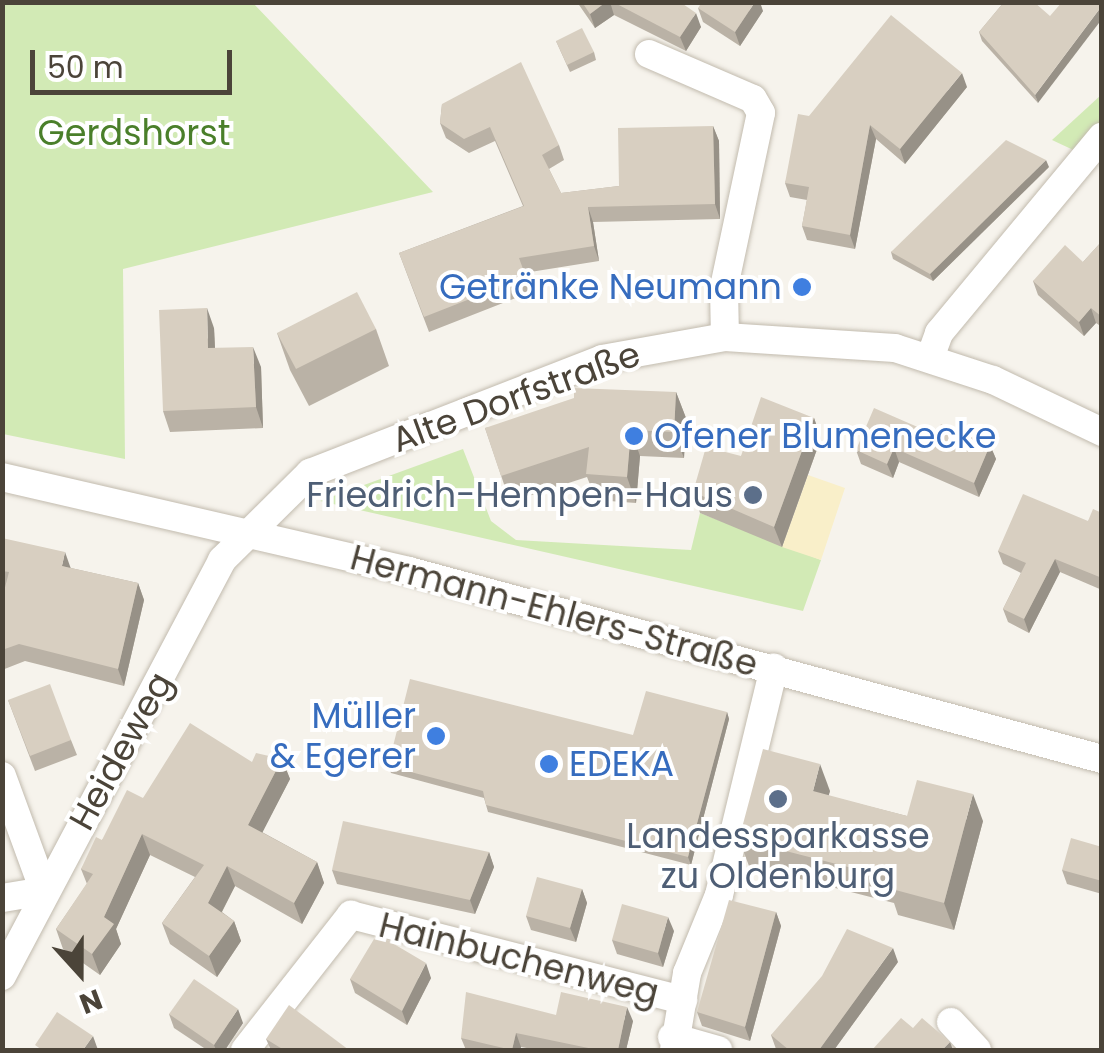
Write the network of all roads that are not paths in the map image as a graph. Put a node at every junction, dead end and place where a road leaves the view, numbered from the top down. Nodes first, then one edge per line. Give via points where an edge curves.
1 (649, 54) dead end
2 (1102, 137) edge
3 (725, 337) junction
4 (930, 358) junction
5 (1102, 432) edge
6 (2, 477) edge
7 (248, 532) junction
8 (774, 668) junction
9 (1102, 759) edge
10 (2, 776) edge
11 (44, 891) junction
12 (2, 898) edge
13 (2, 976) edge
14 (682, 1000) junction
15 (952, 1022) dead end
16 (673, 1044) edge
17 (245, 1050) edge
18 (718, 1050) edge
19 (978, 1050) edge

1 - 3 street via 752,99 762,113 724,287
2 - 4 street via 939,332
3 - 4 street, Alte Dorfstraße via 805,336
3 - 7 street, Alte Dorfstraße via 602,359 310,474
4 - 5 street, Alte Dorfstraße
6 - 7 street, Hermann-Ehlers-Straße
7 - 8 street, Hermann-Ehlers-Straße
7 - 11 street, Heideweg via 222,560
8 - 9 street, Hermann-Ehlers-Straße
8 - 14 street, Hainbuchenweg
10 - 11 street
11 - 12 street
11 - 13 street, Heideweg
14 - 16 street, Hainbuchenweg
14 - 17 street, Hainbuchenweg via 352,915
15 - 19 street
16 - 18 street, Hainbuchenweg

